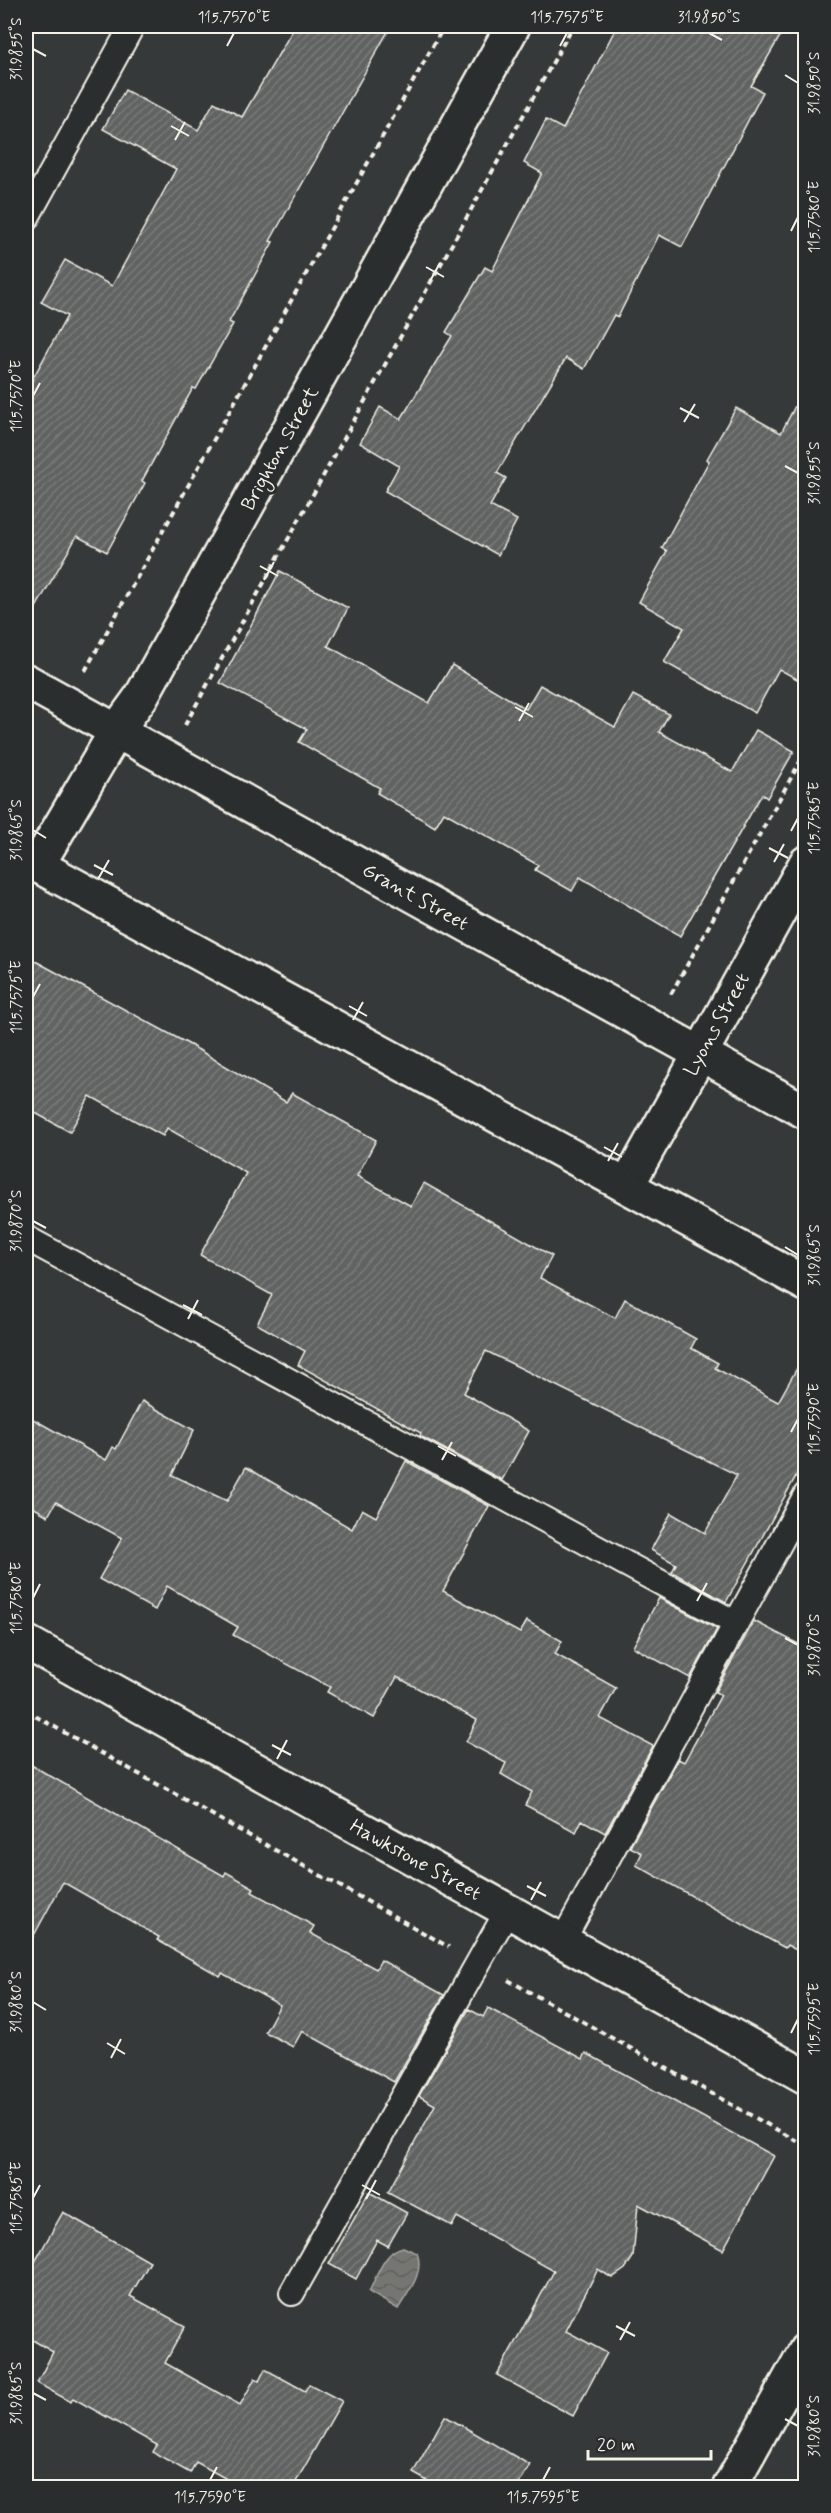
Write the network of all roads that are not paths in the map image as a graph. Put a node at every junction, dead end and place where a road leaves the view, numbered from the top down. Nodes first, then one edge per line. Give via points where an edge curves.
1 (132, 26) edge
2 (513, 26) edge
3 (26, 219) edge
4 (26, 681) edge
5 (117, 730) junction
6 (31, 862) edge
7 (806, 863) edge
8 (700, 1054) junction
9 (806, 1112) edge
10 (627, 1185) junction
11 (28, 1239) dead end
12 (806, 1284) edge
13 (806, 1495) edge
14 (735, 1623) junction
15 (26, 1642) edge
16 (508, 1910) junction
17 (562, 1940) junction
18 (806, 2077) edge
19 (292, 2293) dead end
20 (806, 2350) edge
21 (729, 2487) edge

1 - 3 lane
2 - 5 street, Brighton Street via 147,686
4 - 5 street, Grant Street
5 - 6 street, Brighton Street
5 - 8 street, Grant Street
6 - 10 street
7 - 8 street, Lyons Street
8 - 9 street, Grant Street
8 - 10 street, Lyons Street
10 - 12 street
11 - 14 lane
13 - 14 lane
14 - 17 lane
15 - 16 street, Hawkstone Street
16 - 17 street, Hawkstone Street
16 - 19 lane
17 - 18 street, Hawkstone Street
20 - 21 street

